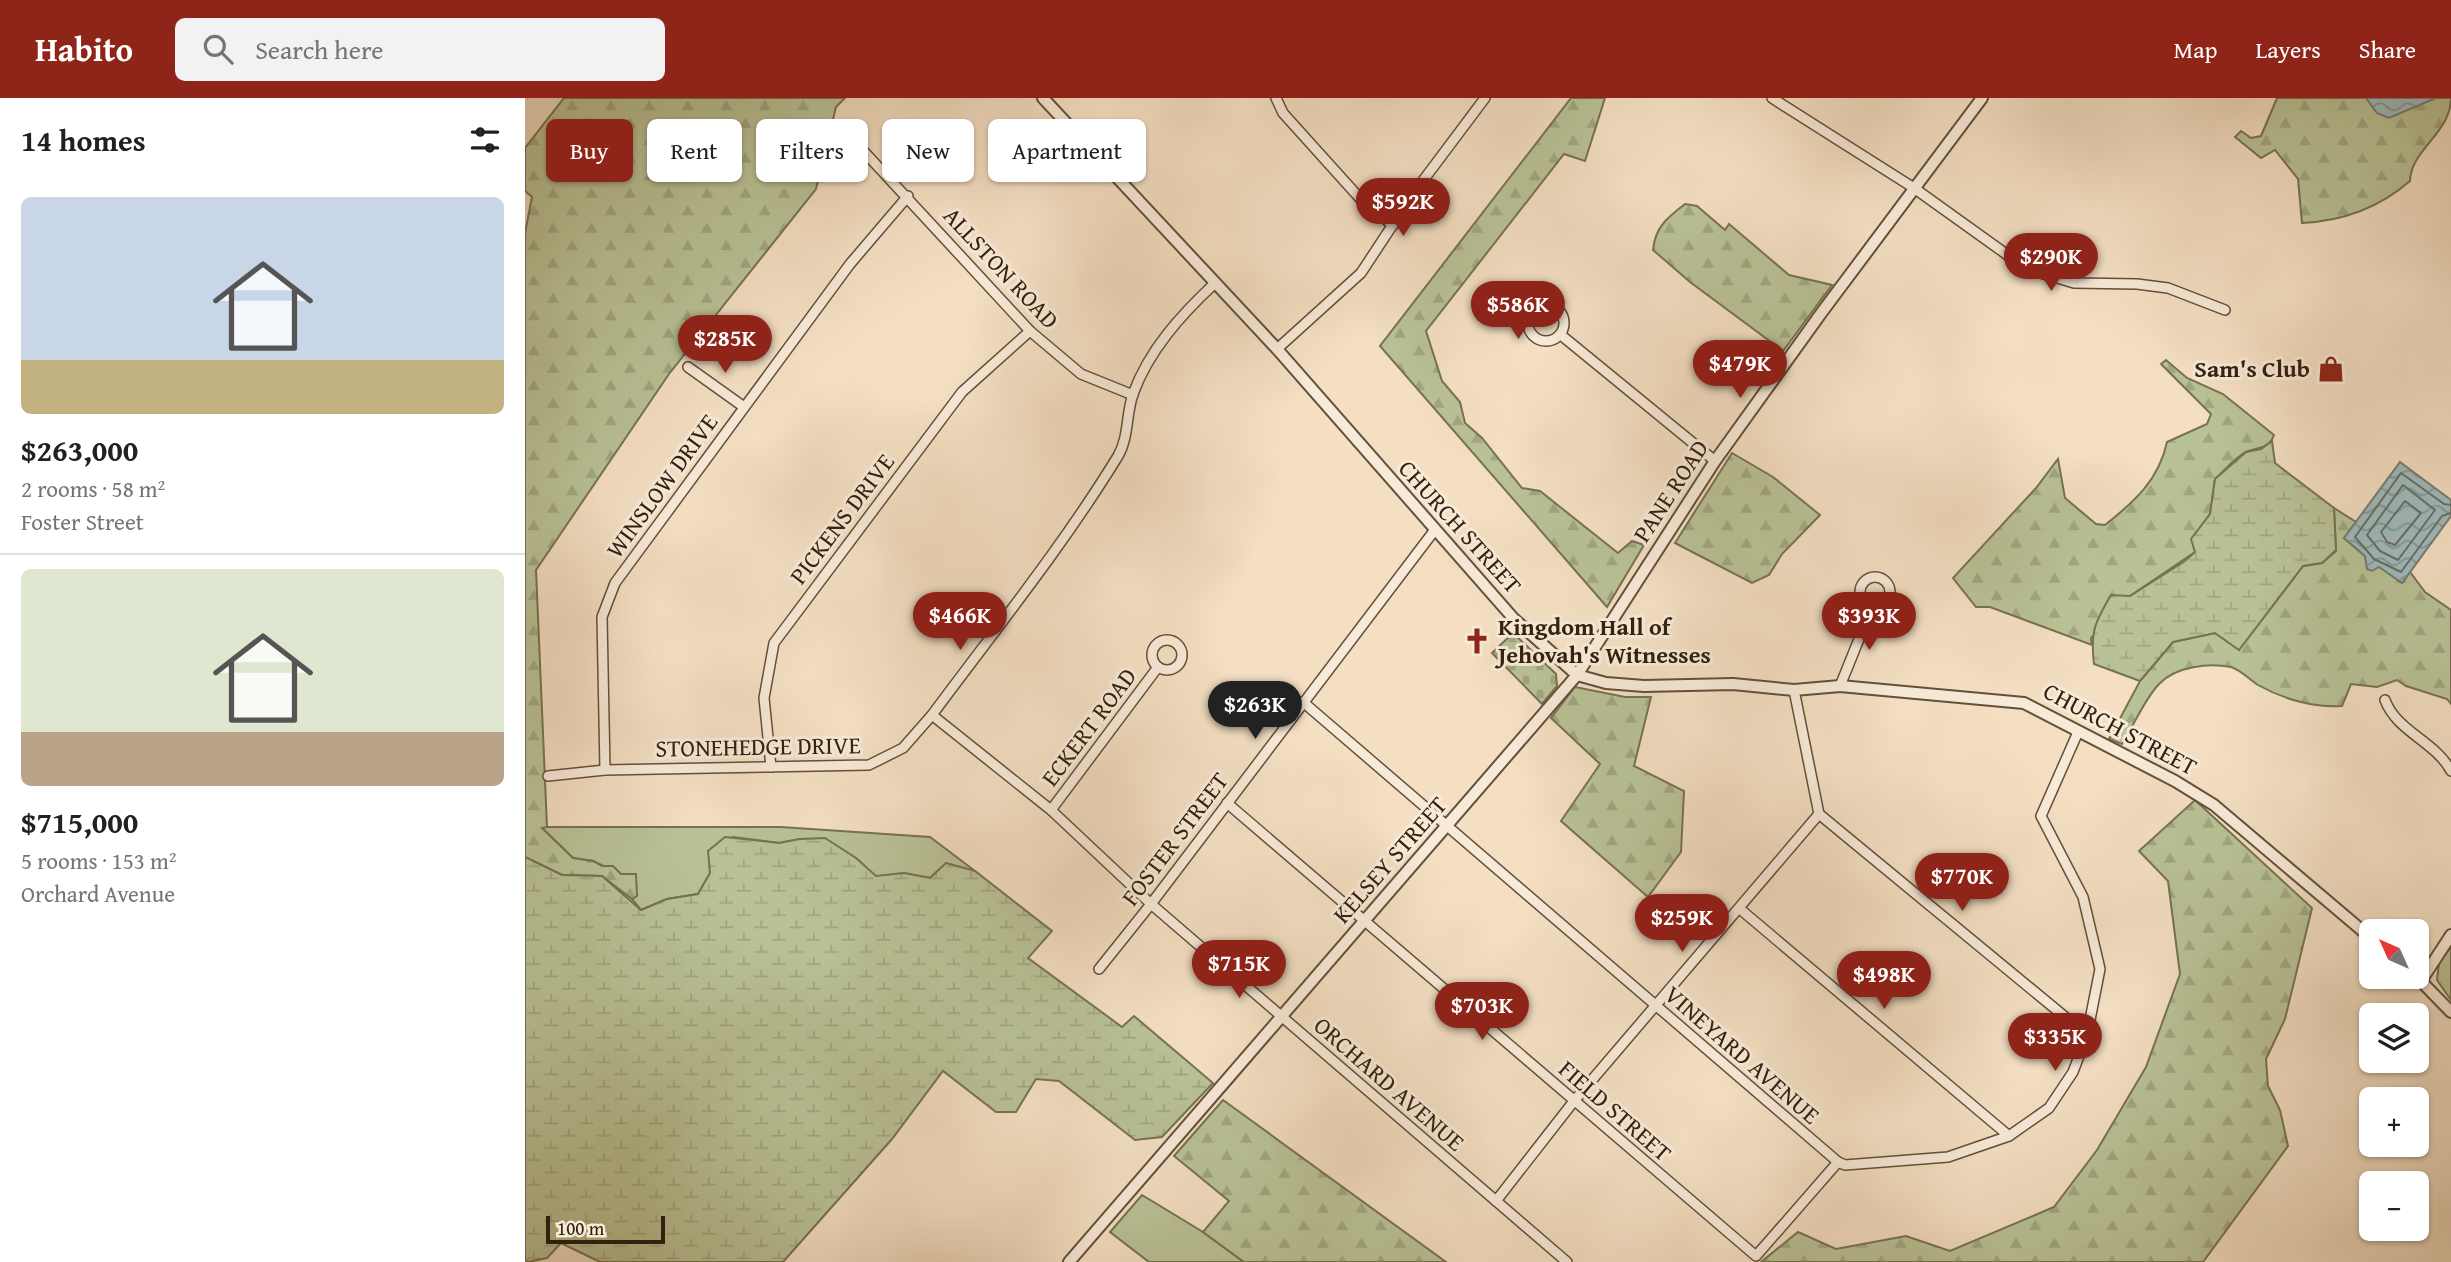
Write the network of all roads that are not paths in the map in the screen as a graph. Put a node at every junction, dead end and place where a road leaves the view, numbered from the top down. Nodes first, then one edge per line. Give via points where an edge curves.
1 (1276, 98) edge
2 (1485, 98) edge
3 (1772, 98) edge
4 (1982, 98) edge
5 (1051, 101) edge
6 (868, 155) edge
7 (1915, 188) junction
8 (908, 196) junction
9 (1393, 225) junction
10 (1214, 284) junction
11 (2225, 310) dead end
12 (1030, 331) junction
13 (1561, 335) junction
14 (1277, 349) junction
15 (688, 367) dead end
16 (1133, 395) junction
17 (744, 407) junction
18 (1715, 461) junction
19 (1434, 531) junction
20 (1872, 607) dead end
21 (1158, 667) dead end
22 (1577, 675) junction
23 (1840, 686) junction
24 (1794, 690) junction
25 (2385, 700) dead end
26 (1303, 702) junction
27 (932, 715) junction
28 (2078, 732) junction
29 (771, 767) junction
30 (605, 770) junction
31 (2451, 771) edge
32 (548, 776) dead end
33 (1227, 803) junction
34 (1051, 810) junction
35 (1819, 814) junction
36 (1448, 826) junction
37 (1151, 904) junction
38 (1740, 909) junction
39 (1364, 921) junction
40 (2359, 928) edge
41 (2451, 934) edge
42 (2429, 964) edge
43 (1098, 969) dead end
44 (2428, 989) edge
45 (1657, 1007) junction
46 (2451, 1012) edge
47 (1281, 1016) junction
48 (2087, 1035) junction
49 (1574, 1101) junction
50 (2009, 1136) junction
51 (1838, 1162) junction
52 (1496, 1200) junction
53 (1069, 1262) edge
54 (1567, 1262) edge

1 - 9 street via 1283,113 1365,204
2 - 9 street
3 - 7 street
4 - 7 street, PANE ROAD
5 - 10 street, CHURCH STREET
6 - 8 street, ALLSTON ROAD
7 - 11 street via 2037,274 2098,285 2168,288
7 - 18 street, PANE ROAD
8 - 12 street, ALLSTON ROAD
8 - 17 street, WINSLOW DRIVE via 850,264
9 - 14 street via 1361,273
10 - 14 street, CHURCH STREET
10 - 16 street, STONEHEDGE DRIVE via 1159,344
12 - 16 street, ALLSTON ROAD via 1081,374
12 - 29 street, PICKENS DRIVE via 962,391 774,643 764,698
13 - 13 street via 1564,319 1558,309 1542,306 1530,314 1528,328 1534,337 1547,342
13 - 18 street
14 - 19 street, CHURCH STREET
15 - 17 street
16 - 27 street, STONEHEDGE DRIVE via 1123,446 1095,494
17 - 30 street, WINSLOW DRIVE via 615,583 601,617
18 - 22 street, PANE ROAD
19 - 22 street, CHURCH STREET via 1537,642
19 - 26 street, FOSTER STREET
20 - 23 street
21 - 34 street, ECKERT ROAD
22 - 24 street, CHURCH STREET via 1644,686 1733,684
22 - 36 street, KELSEY STREET
23 - 24 street, CHURCH STREET
23 - 28 street, CHURCH STREET via 2024,703
24 - 35 street
25 - 31 street via 2397,720 2442,757
26 - 33 street, FOSTER STREET
26 - 36 street, VINEYARD AVENUE
27 - 29 street, STONEHEDGE DRIVE via 903,748 869,765
27 - 34 street, ORCHARD AVENUE
28 - 40 street, CHURCH STREET via 2214,805
28 - 48 street via 2041,816 2083,897 2100,969
29 - 30 street, STONEHEDGE DRIVE
30 - 32 street, STONEHEDGE DRIVE
33 - 37 street, FOSTER STREET
33 - 39 street, FIELD STREET
34 - 37 street, ORCHARD AVENUE
35 - 38 street
35 - 48 street
36 - 39 street, KELSEY STREET
36 - 45 street, VINEYARD AVENUE
37 - 43 street, FOSTER STREET
37 - 47 street, ORCHARD AVENUE
38 - 45 street
38 - 50 street
39 - 47 street, KELSEY STREET
39 - 49 street, FIELD STREET
41 - 42 street
44 - 46 street
45 - 49 street
45 - 51 street, VINEYARD AVENUE
47 - 52 street, ORCHARD AVENUE
47 - 53 street, KELSEY STREET
48 - 50 street via 2073,1072 2049,1108
49 - 51 street, FIELD STREET via 1756,1255
49 - 52 street
50 - 51 street via 1948,1157
52 - 54 street, ORCHARD AVENUE

